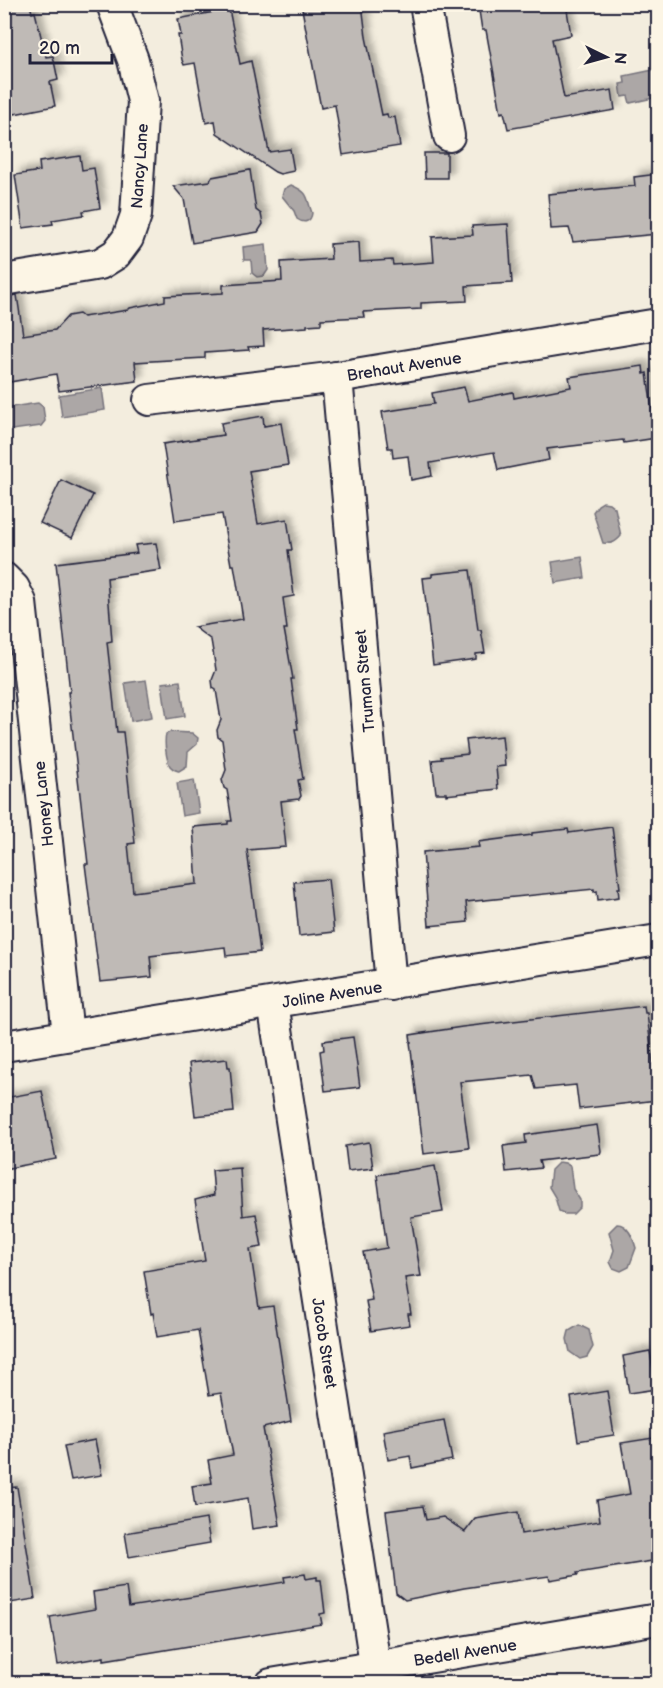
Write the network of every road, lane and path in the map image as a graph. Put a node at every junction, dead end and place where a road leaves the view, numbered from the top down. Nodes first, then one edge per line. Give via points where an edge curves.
1 (112, 4) edge
2 (425, 4) edge
3 (449, 136) dead end
4 (4, 280) edge
5 (658, 324) edge
6 (337, 377) junction
7 (148, 400) dead end
8 (4, 578) edge
9 (658, 940) edge
10 (391, 985) junction
11 (273, 1003) junction
12 (68, 1035) junction
13 (4, 1046) edge
14 (658, 1619) edge
15 (377, 1675) edge
16 (271, 1683) edge

1 - 4 street, Nancy Lane via 143,101 136,215 128,238 109,260 100,264
2 - 3 street
5 - 6 street, Brehaut Avenue
6 - 7 street, Brehaut Avenue
6 - 10 street, Truman Street
8 - 12 street, Honey Lane via 21,602
9 - 10 street, Joline Avenue
10 - 11 street, Joline Avenue
11 - 12 street, Joline Avenue
11 - 15 street, Jacob Street
12 - 13 street, Joline Avenue
14 - 15 street, Bedell Avenue
15 - 16 street, Bedell Avenue

